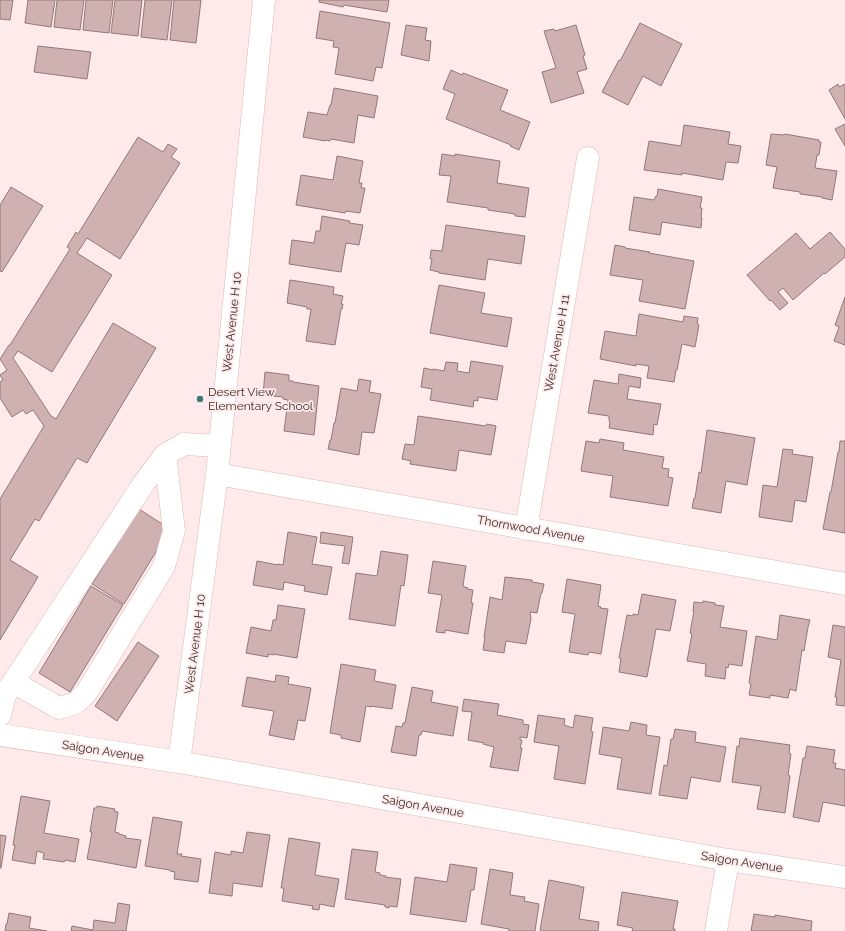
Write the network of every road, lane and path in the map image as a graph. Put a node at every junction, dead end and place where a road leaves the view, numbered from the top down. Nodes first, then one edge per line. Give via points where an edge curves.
1 (264, 0) edge
2 (588, 158) dead end
3 (220, 446) junction
4 (165, 455) junction
5 (216, 474) junction
6 (526, 529) junction
7 (845, 584) edge
8 (4, 696) edge
9 (0, 734) edge
10 (179, 762) junction
11 (728, 860) junction
12 (845, 877) edge
13 (716, 931) edge

1 - 3 street, West Avenue H 10
2 - 6 street, West Avenue H 11
3 - 4 street via 184,444
3 - 5 street, West Avenue H 10
4 - 8 street
4 - 8 street via 174,531 164,566 82,699 59,708
5 - 6 street, Thornwood Avenue
5 - 10 street, West Avenue H 10
6 - 7 street, Thornwood Avenue
9 - 10 street, Saigon Avenue
10 - 11 street, Saigon Avenue
11 - 12 street, Saigon Avenue
11 - 13 street

